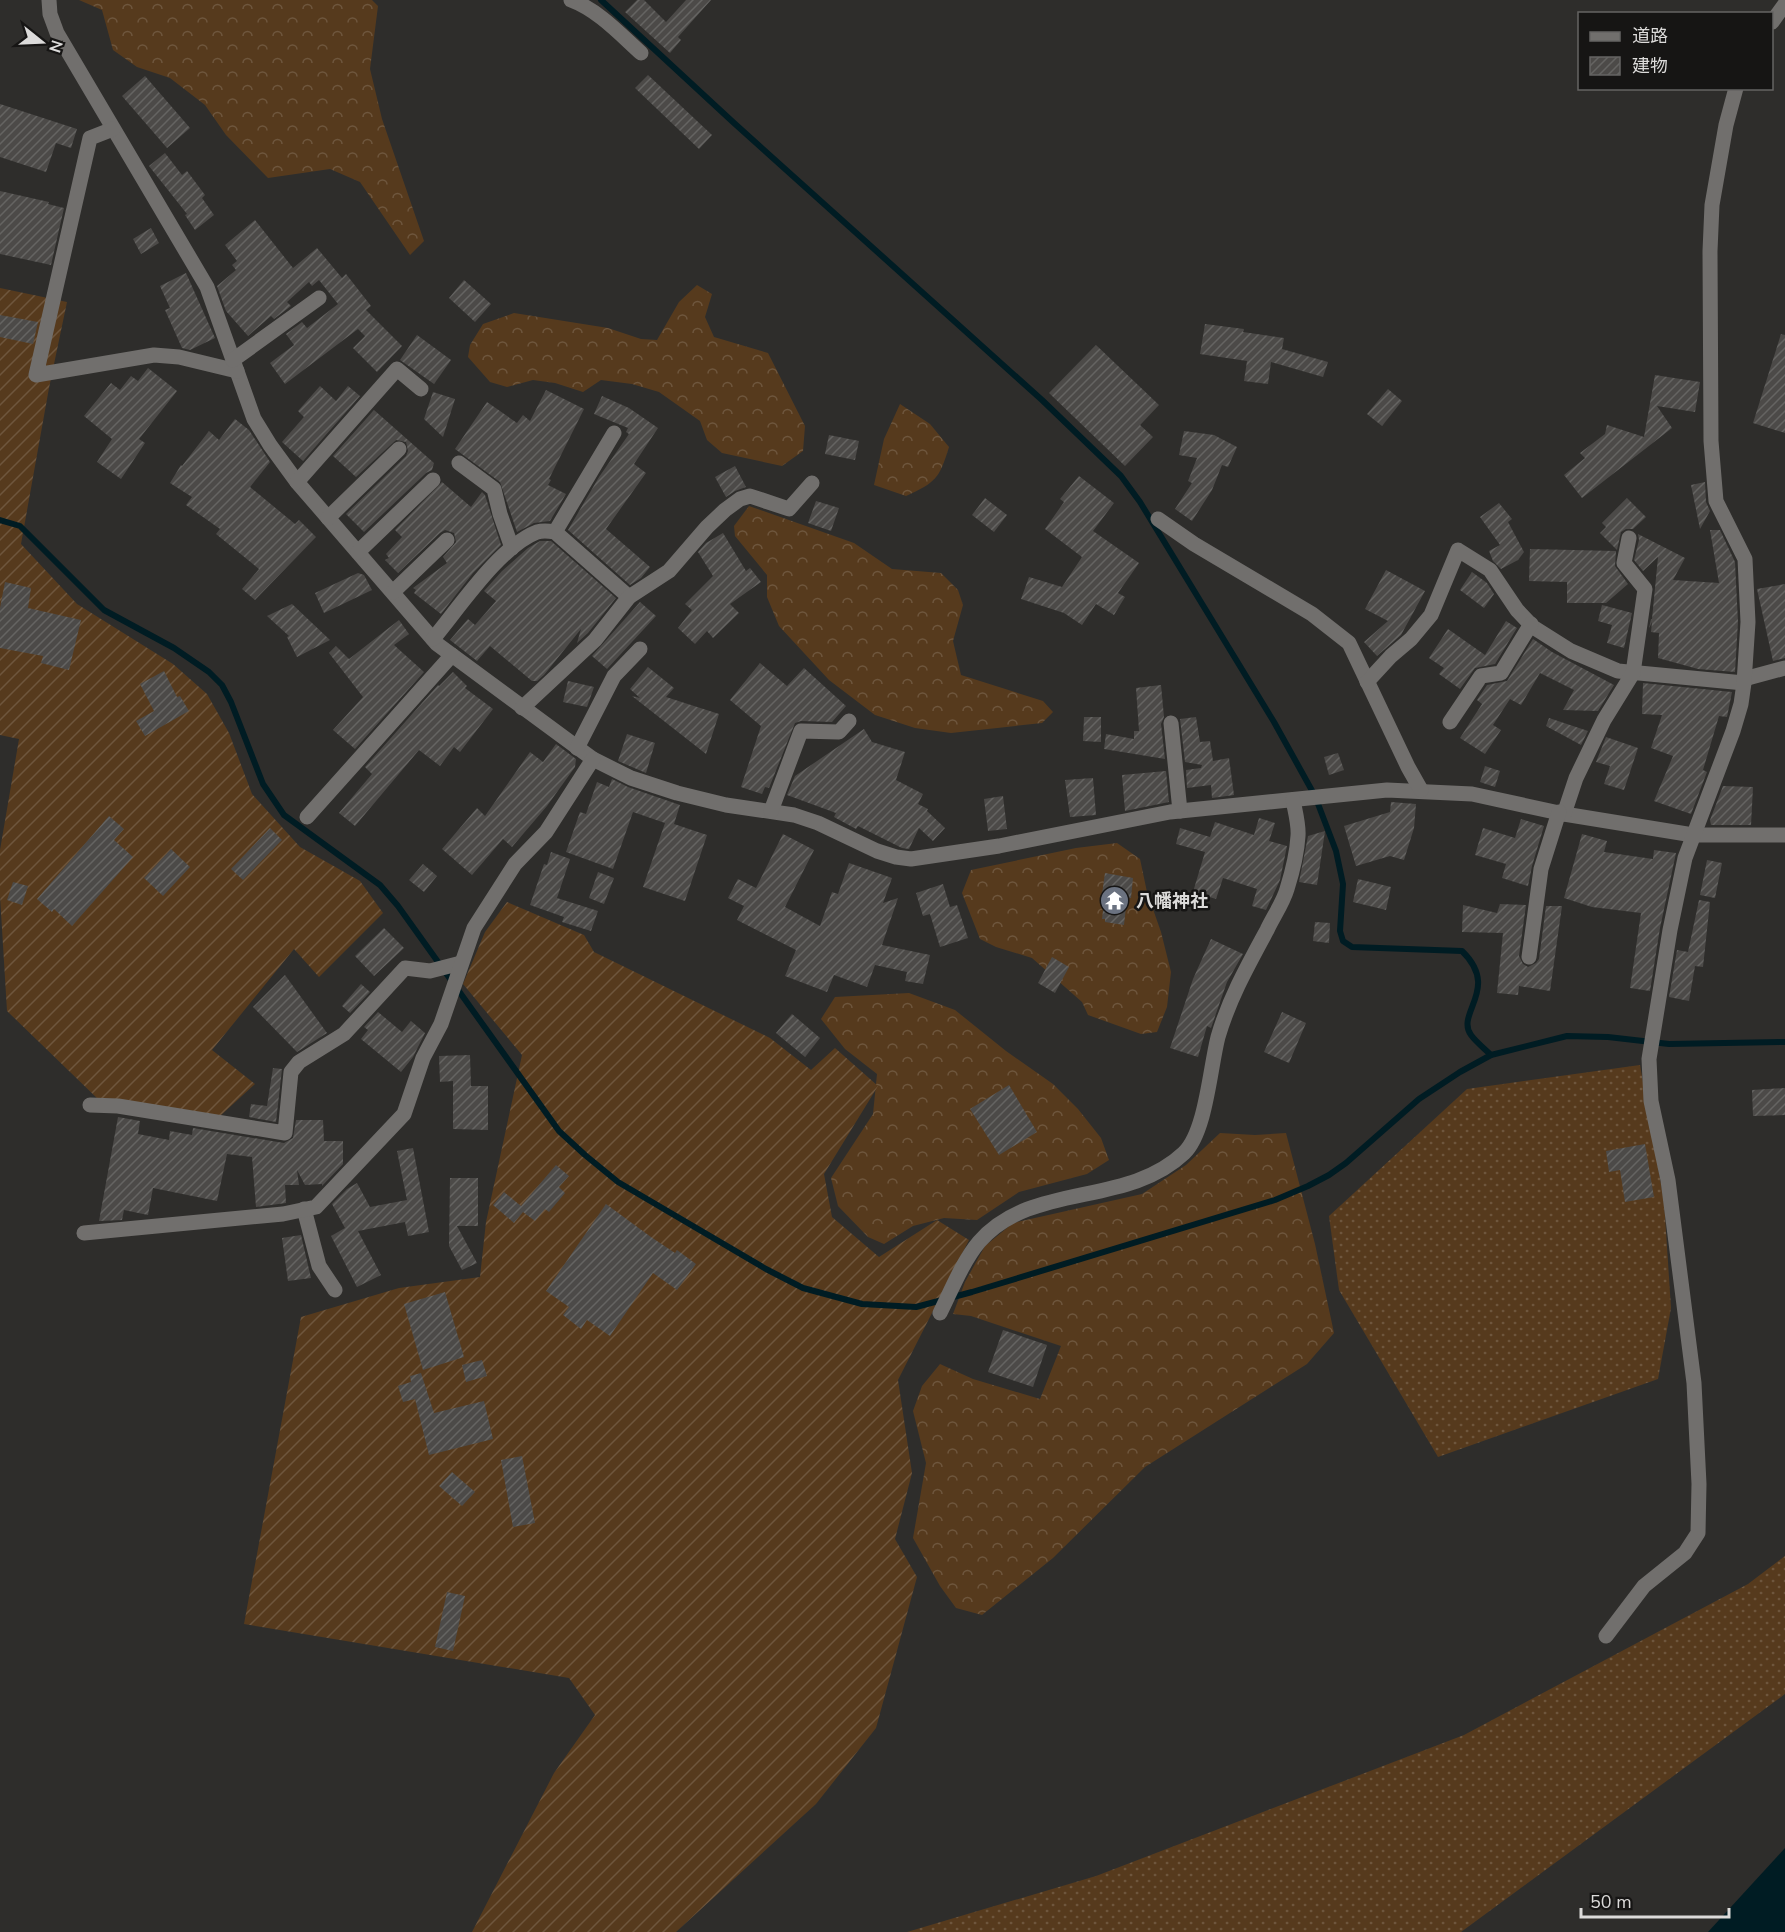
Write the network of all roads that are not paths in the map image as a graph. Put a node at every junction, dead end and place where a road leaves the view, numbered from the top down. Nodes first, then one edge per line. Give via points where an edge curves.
1 (49, 0) edge
2 (571, 0) edge
3 (1785, 4) edge
4 (1773, 21) edge
5 (641, 53) dead end
6 (1735, 90) edge
7 (113, 129) junction
8 (319, 298) dead end
9 (235, 365) junction
10 (421, 389) dead end
11 (614, 433) dead end
12 (399, 448) dead end
13 (459, 463) dead end
14 (433, 480) dead end
15 (297, 482) junction
16 (812, 483) dead end
17 (328, 518) junction
18 (1158, 519) dead end
19 (555, 532) junction
20 (1629, 538) dead end
21 (447, 540) dead end
22 (512, 548) junction
23 (358, 552) junction
24 (393, 592) junction
25 (629, 597) junction
26 (1531, 624) junction
27 (434, 639) junction
28 (640, 649) dead end
29 (453, 655) junction
30 (1785, 668) edge
31 (1633, 673) junction
32 (1744, 681) junction
33 (1367, 682) junction
34 (522, 708) junction
35 (849, 721) dead end
36 (1450, 722) dead end
37 (1171, 723) dead end
38 (577, 748) junction
39 (593, 759) junction
40 (1421, 790) junction
41 (1300, 799) junction
42 (771, 811) junction
43 (1180, 812) junction
44 (1562, 813) junction
45 (307, 817) dead end
46 (1692, 835) junction
47 (1785, 836) edge
48 (1529, 957) dead end
49 (461, 963) junction
50 (90, 1105) dead end
51 (304, 1209) junction
52 (84, 1233) dead end
53 (335, 1290) dead end
54 (940, 1313) dead end
55 (1606, 1636) dead end

1 - 7 street via 57,33
2 - 5 street via 601,18
3 - 4 street
6 - 32 street via 1712,205 1711,441 1716,501 1745,559 1748,622
7 - 9 street via 207,287
7 - 9 street via 90,138 36,375 154,355
8 - 9 street
9 - 15 street via 254,419
10 - 15 street via 397,369
11 - 19 street
12 - 17 street
13 - 22 street via 494,489
14 - 23 street
15 - 17 street
16 - 25 street via 789,509 750,496 740,500 707,527 669,571
17 - 23 street
18 - 33 street via 1312,614 1349,643
19 - 22 street via 537,532
19 - 25 street
20 - 31 street via 1624,563 1645,589
21 - 24 street
22 - 27 street
23 - 24 street
24 - 27 street
25 - 34 street via 595,640
26 - 31 street via 1571,651 1618,671
26 - 33 street via 1490,570 1458,549 1431,615
26 - 36 street via 1501,673 1480,676
27 - 29 street
28 - 38 street via 614,676
29 - 34 street
29 - 45 street
30 - 32 street
31 - 32 street
31 - 44 street via 1604,720
32 - 46 street via 1733,731
33 - 40 street
34 - 38 street
35 - 42 street via 839,732 801,731
37 - 43 street
38 - 39 street
39 - 42 street via 630,778 677,793
39 - 49 street via 546,832 515,864 474,928
40 - 41 street
40 - 44 street via 1472,794
41 - 43 street
41 - 54 street via 1299,834 1286,891 1230,1000 1193,1142 1184,1153 1140,1181 1056,1200 1004,1220 979,1242
42 - 43 street via 802,818 896,858 911,859
44 - 46 street
44 - 48 street via 1541,869
46 - 47 street
46 - 55 street via 1649,1055 1651,1101 1668,1180 1694,1383 1698,1533 1685,1553 1644,1586
49 - 50 street via 430,971 405,968 344,1034 299,1062 291,1072 285,1133
49 - 51 street via 404,1114 316,1207
51 - 52 street
51 - 53 street via 319,1266

